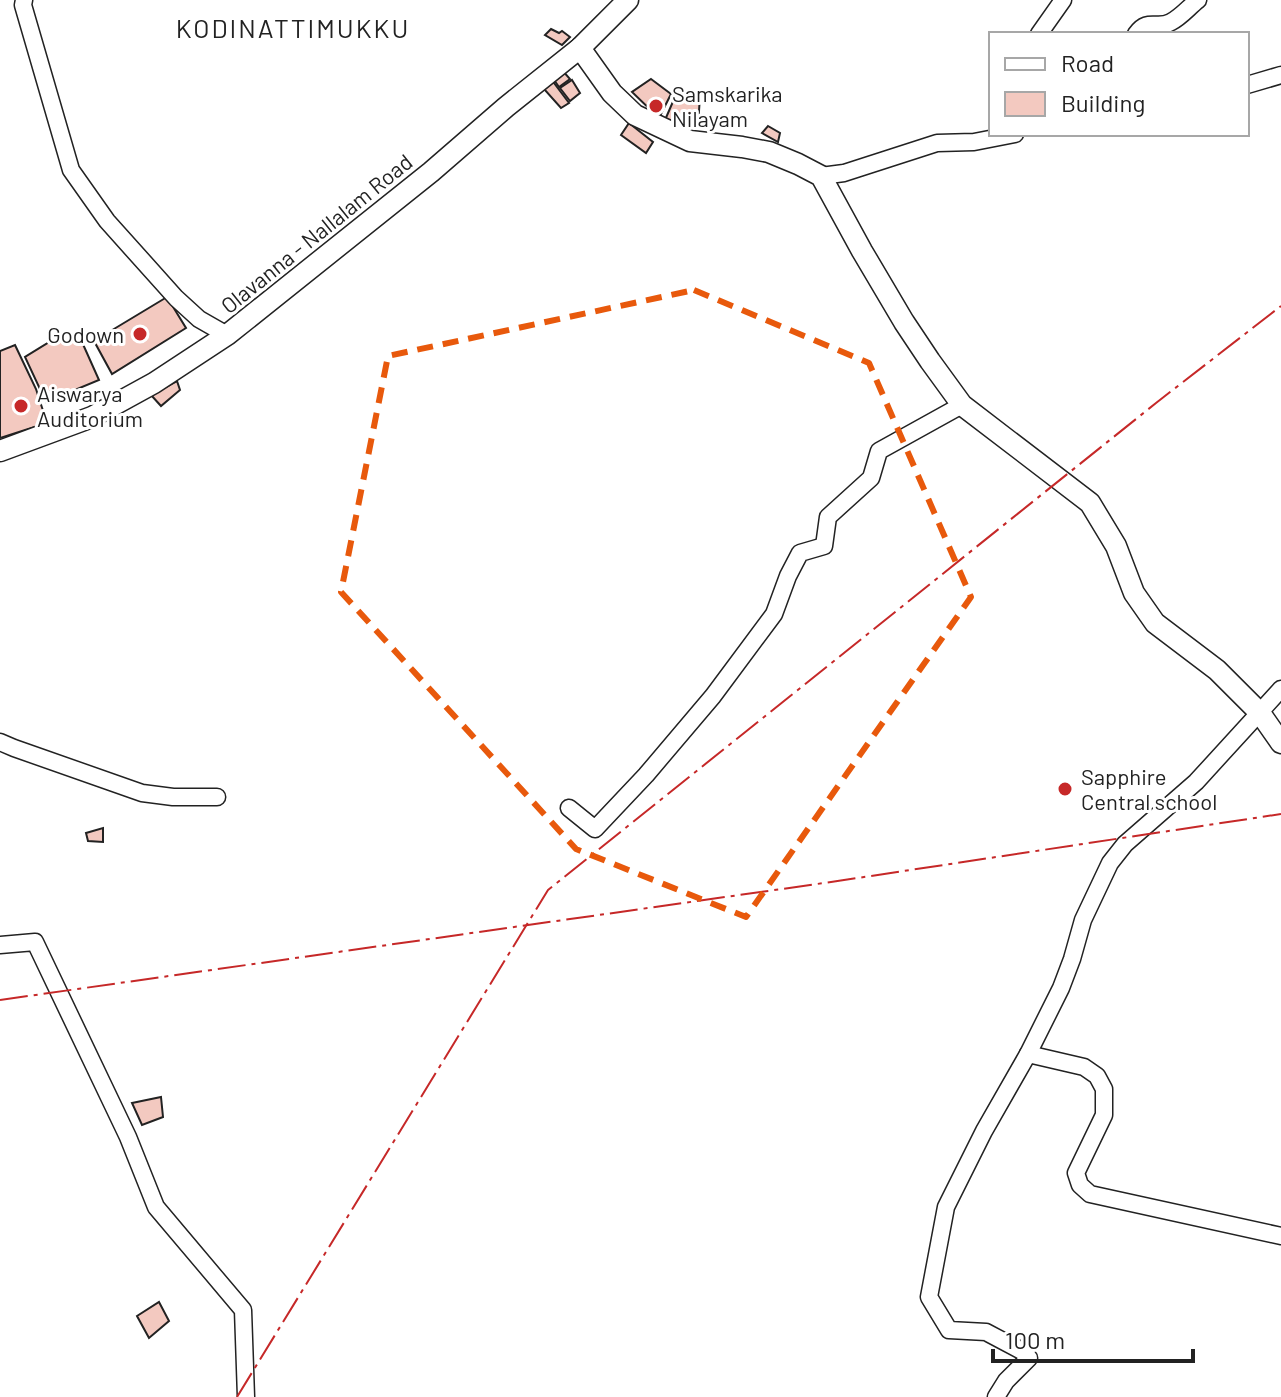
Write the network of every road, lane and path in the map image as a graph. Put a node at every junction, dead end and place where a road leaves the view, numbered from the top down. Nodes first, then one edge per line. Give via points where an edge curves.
1 (24, 0) edge
2 (628, 0) edge
3 (1063, 0) edge
4 (1198, 0) edge
5 (1040, 32) edge
6 (1136, 32) edge
7 (580, 48) junction
8 (1281, 75) edge
9 (1249, 84) edge
10 (1005, 136) edge
11 (821, 176) junction
12 (227, 335) junction
13 (962, 405) junction
14 (0, 451) edge
15 (1281, 689) edge
16 (1260, 713) junction
17 (0, 742) edge
18 (1281, 743) edge
19 (217, 797) dead end
20 (569, 808) dead end
21 (0, 945) edge
22 (1028, 1054) junction
23 (1281, 1236) edge
24 (246, 1397) edge
25 (996, 1397) edge

1 - 12 street via 71,170 107,221 176,298
2 - 7 main road, Olavanna - Nallalam Road
3 - 5 street
4 - 6 street via 1170,23 1147,24
7 - 11 main road via 635,115 690,141 769,152
7 - 12 main road, Olavanna - Nallalam Road
8 - 9 street
10 - 11 street via 937,143
11 - 13 main road via 904,322
12 - 14 main road, Olavanna - Nallalam Road via 92,417
13 - 16 main road via 1090,503 1116,546 1134,593 1155,623 1217,670
13 - 20 street via 879,451 871,478 828,517 824,546 800,553 774,614 713,696 595,829
15 - 16 street
16 - 18 main road
16 - 22 street via 1110,863 1083,920 1061,988
17 - 19 street via 142,793
21 - 24 street via 35,942 156,1207 243,1310
22 - 23 street via 1084,1067 1104,1089 1104,1115 1076,1173 1090,1194
22 - 25 street via 946,1207 929,1297 949,1330 986,1332 1029,1358

